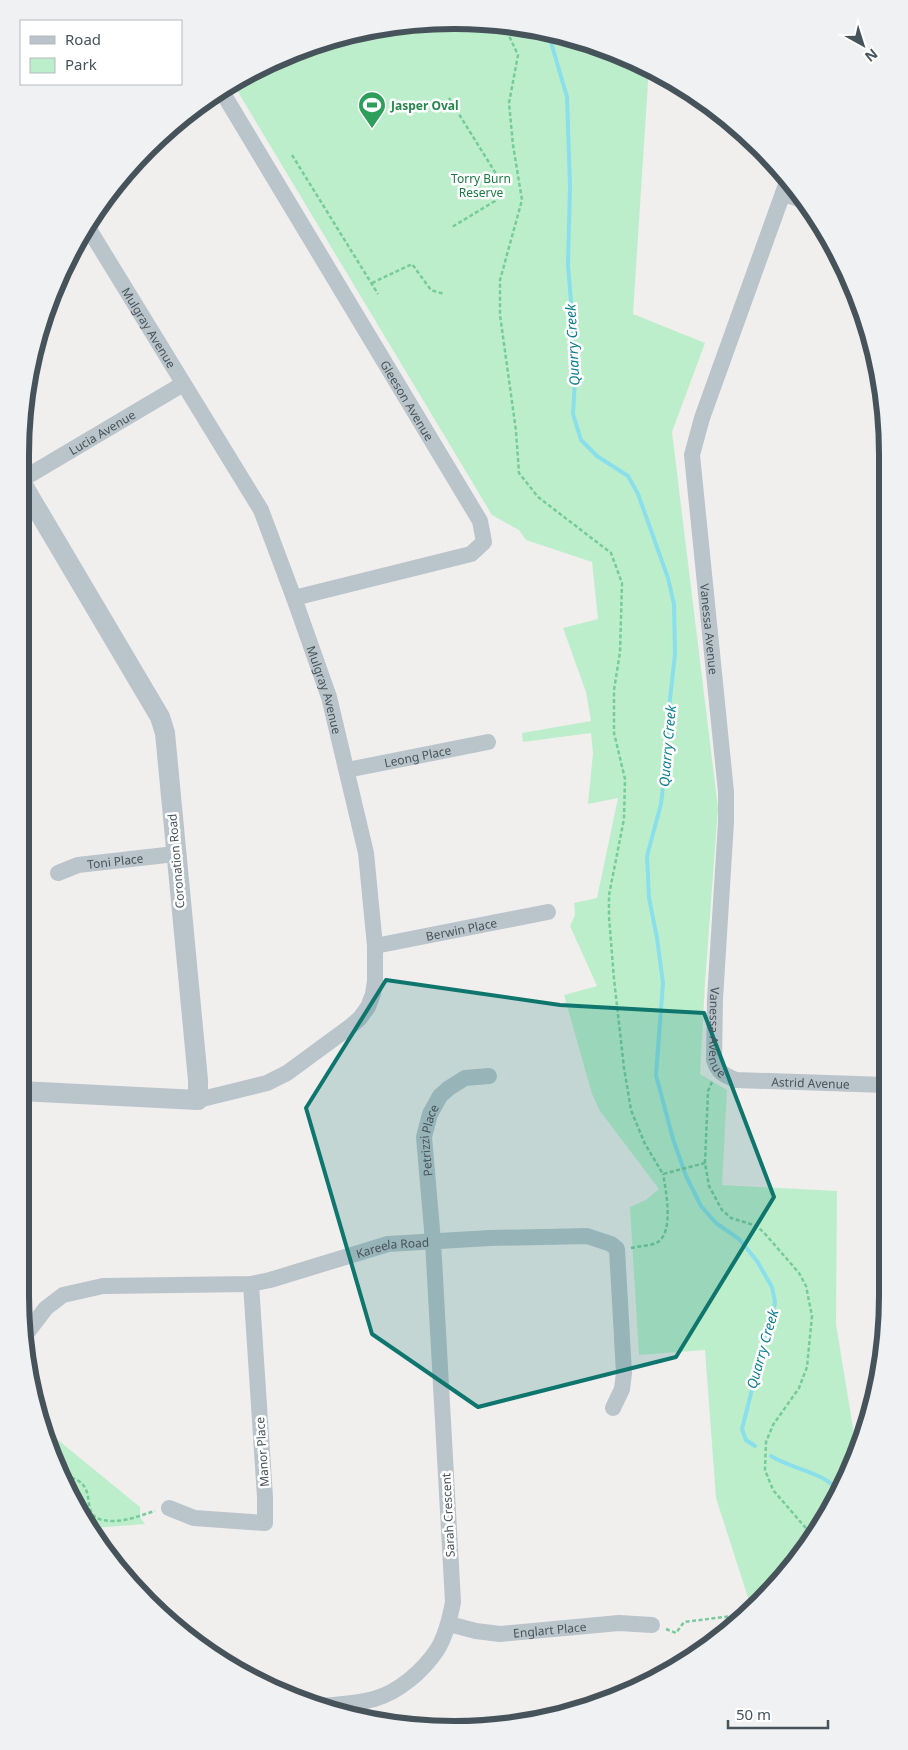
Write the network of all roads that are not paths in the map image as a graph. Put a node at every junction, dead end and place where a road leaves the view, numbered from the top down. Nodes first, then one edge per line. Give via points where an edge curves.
1 (225, 96) edge
2 (785, 188) edge
3 (91, 233) edge
4 (183, 384) junction
5 (29, 476) edge
6 (29, 495) edge
7 (294, 598) junction
8 (488, 742) dead end
9 (347, 770) junction
10 (175, 854) junction
11 (58, 873) dead end
12 (548, 912) dead end
13 (375, 946) junction
14 (489, 1076) dead end
15 (736, 1080) joint
16 (879, 1085) edge
17 (29, 1091) edge
18 (198, 1100) junction
19 (433, 1241) junction
20 (251, 1284) junction
21 (30, 1328) edge
22 (613, 1408) dead end
23 (169, 1508) road end
24 (449, 1624) junction
25 (652, 1625) road end
26 (335, 1704) edge

1 - 7 street, Gleeson Avenue via 480,521 484,542 471,554
2 - 15 street, Vanessa Avenue via 702,418 692,455 726,792 714,1060 717,1069
3 - 4 street, Mulgray Avenue
4 - 5 street, Lucia Avenue
4 - 7 street, Mulgray Avenue via 261,510
6 - 10 street, Coronation Road via 160,717 165,733
7 - 9 street, Mulgray Avenue via 329,697
8 - 9 street, Leong Place
9 - 13 street, Mulgray Avenue via 366,853
10 - 11 street, Toni Place via 78,865
10 - 18 street, Coronation Road
12 - 13 street, Berwin Place
13 - 18 street, Mulgray Avenue via 374,994 368,1007 351,1026 267,1084
14 - 19 street, Petrizzi Place via 465,1078 449,1088 440,1096 430,1114 424,1137
15 - 16 street, Astrid Avenue
17 - 18 street
19 - 20 street, Kareela Road via 388,1244
19 - 22 street, Kareela Road via 587,1236 612,1244 617,1249 624,1373 622,1389
19 - 24 street, Sarah Crescent via 453,1602
20 - 21 street, Kareela Road via 103,1286 63,1295 46,1308
20 - 23 street, Manor Place via 265,1522 194,1518
24 - 25 street, Englart Place via 500,1634 619,1623
24 - 26 street, Sarah Crescent via 438,1649 411,1678 393,1691 375,1699

